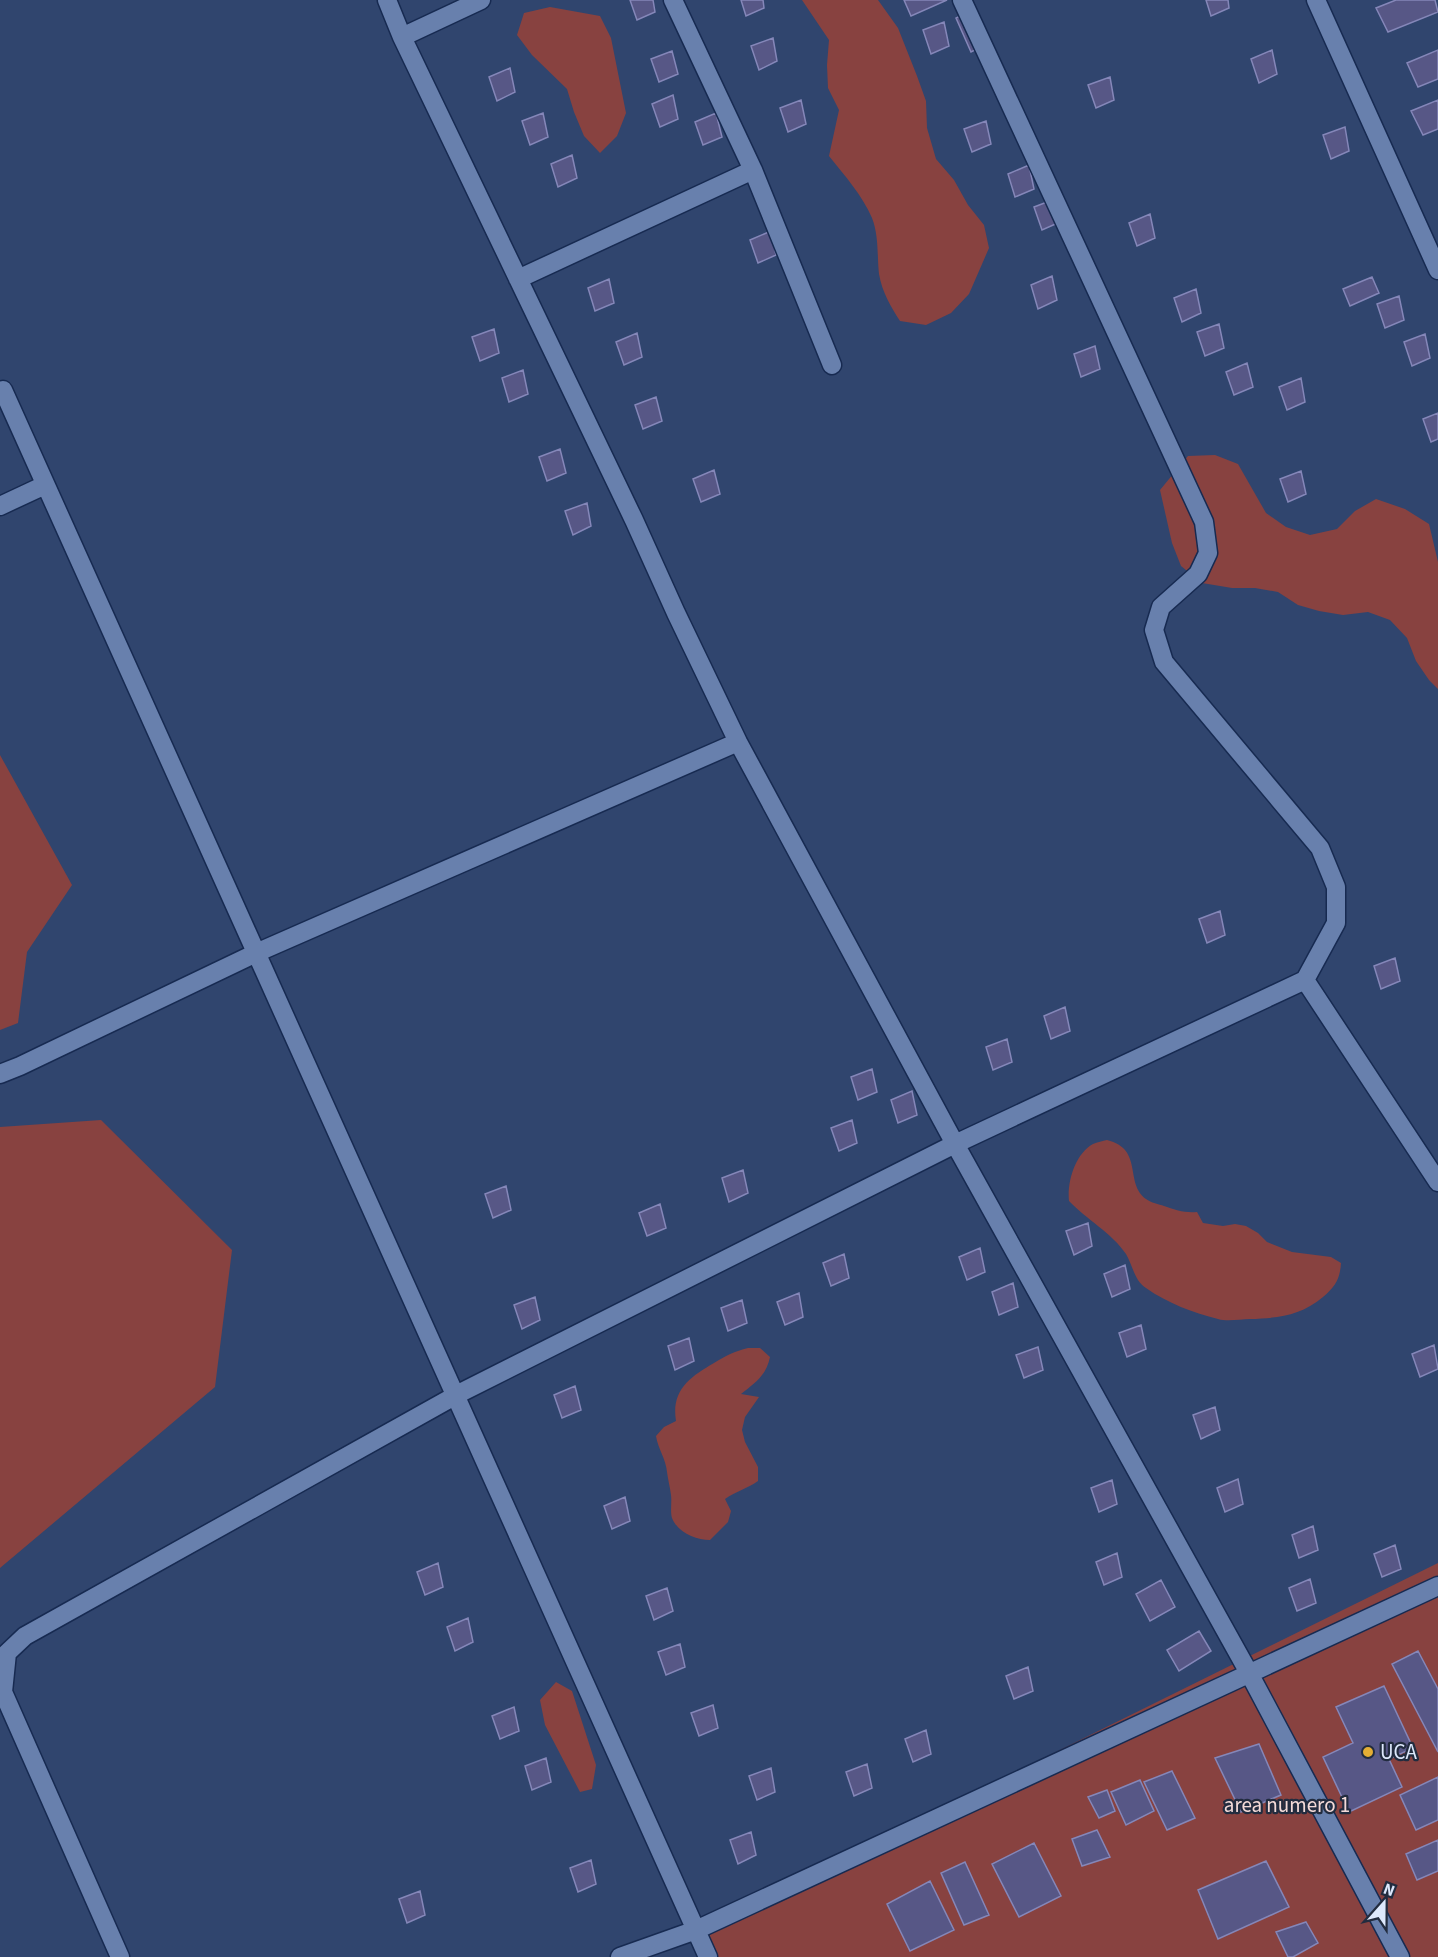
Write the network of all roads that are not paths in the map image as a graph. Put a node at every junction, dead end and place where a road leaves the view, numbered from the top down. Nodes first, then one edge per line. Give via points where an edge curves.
1 (387, 0) edge
2 (480, 0) edge
3 (673, 0) edge
4 (962, 0) edge
5 (1316, 0) edge
6 (402, 36) junction
7 (753, 170) junction
8 (1438, 270) edge
9 (518, 279) junction
10 (832, 365) dead end
11 (1, 388) edge
12 (45, 485) junction
13 (0, 506) edge
14 (738, 742) junction
15 (255, 953) junction
16 (1305, 980) junction
17 (0, 1074) edge
18 (955, 1144) junction
19 (1438, 1182) edge
20 (454, 1396) junction
21 (1438, 1586) edge
22 (1249, 1673) junction
23 (696, 1930) junction
24 (120, 1957) edge
25 (620, 1957) edge
26 (708, 1957) edge
27 (1400, 1957) edge

1 - 6 street
2 - 6 street
3 - 7 street
4 - 16 street via 1204,522 1208,553 1198,574 1161,607 1154,630 1164,662 1320,848 1336,887 1336,923
5 - 8 street
6 - 9 street
7 - 9 street
7 - 10 street
9 - 14 street
11 - 12 street
12 - 13 street
12 - 15 street
14 - 15 street
14 - 18 street
15 - 17 street
15 - 20 street
16 - 18 street
16 - 19 street
18 - 20 street
18 - 22 street
20 - 23 street
20 - 24 street via 25,1636 7,1653 3,1692
21 - 22 street
22 - 23 street
22 - 27 street
23 - 25 street
23 - 26 street

